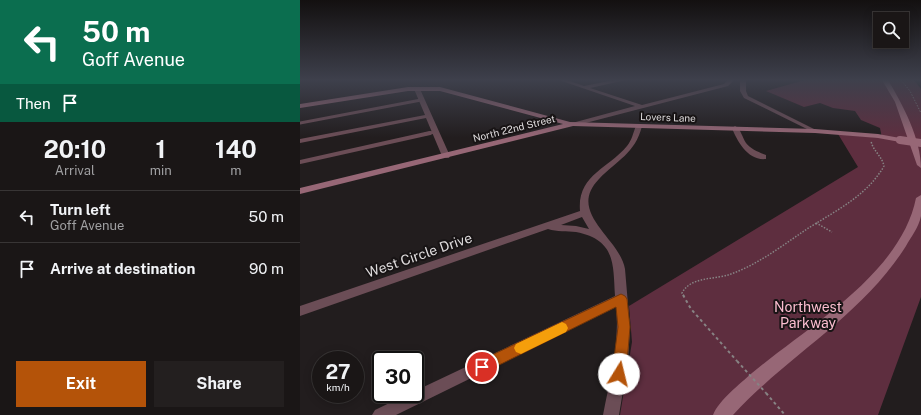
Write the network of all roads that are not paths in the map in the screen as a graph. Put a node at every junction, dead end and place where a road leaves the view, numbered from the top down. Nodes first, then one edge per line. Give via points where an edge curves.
1 (338, 99) edge
2 (480, 99) edge
3 (619, 99) edge
4 (664, 99) edge
5 (753, 99) edge
6 (896, 99) edge
7 (421, 100) joint
8 (300, 106) edge
9 (640, 106) junction
10 (428, 116) junction
11 (300, 123) edge
12 (574, 124) junction
13 (639, 126) junction
14 (735, 128) junction
15 (815, 131) junction
16 (435, 132) junction
17 (300, 141) edge
18 (921, 143) edge
19 (446, 156) junction
20 (763, 157) dead end
21 (300, 162) edge
22 (921, 166) edge
23 (300, 191) edge
24 (921, 198) edge
25 (585, 213) junction
26 (547, 226) junction
27 (599, 235) junction
28 (621, 299) junction
29 (300, 311) edge
30 (380, 415) edge
31 (611, 415) edge
32 (721, 415) edge

1 - 8 street, Lovers Lane
2 - 12 street, Lovers Lane via 562,123
3 - 9 street
4 - 9 street, North 22nd Street
5 - 15 street
6 - 22 street
7 - 10 street
7 - 11 lane
9 - 12 street, North 22nd Street
10 - 16 street
10 - 17 street
12 - 13 street, Lovers Lane
12 - 19 street, North 22nd Street
13 - 14 street, Lovers Lane
13 - 25 street via 634,142 586,188
14 - 15 street, Lovers Lane
14 - 20 street via 742,145 748,151
15 - 18 street, Lovers Lane, bridge
16 - 19 street
16 - 21 lane
19 - 23 street, North 22nd Street
24 - 32 street via 912,225 899,250 885,268 850,305 760,376
25 - 26 street, West Circle Drive
25 - 27 street
26 - 27 street, West Circle Drive
26 - 29 street, West Circle Drive
27 - 28 street via 618,262
28 - 30 street
28 - 31 street via 624,327

